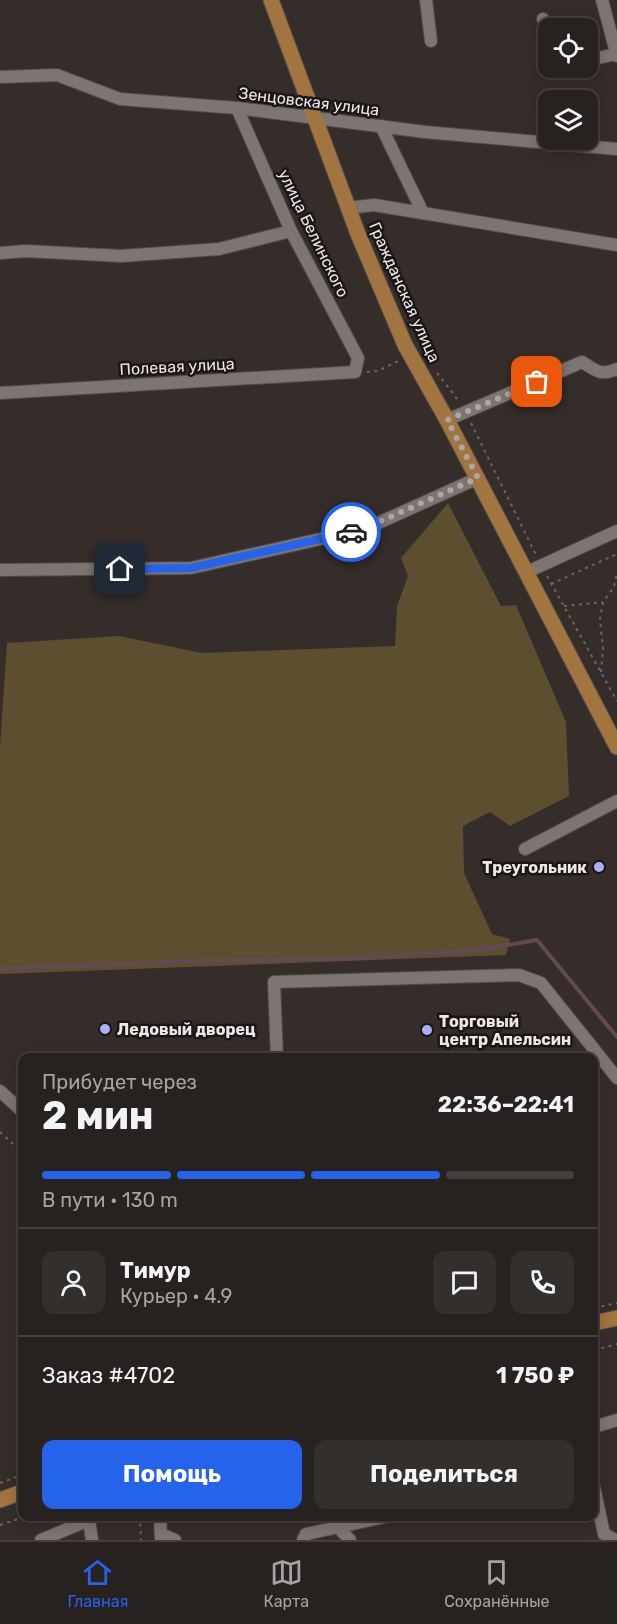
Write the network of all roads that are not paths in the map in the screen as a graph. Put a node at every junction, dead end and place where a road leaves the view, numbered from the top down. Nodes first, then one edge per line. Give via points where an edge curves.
1 (271, 0) edge
2 (426, 0) edge
3 (602, 0) edge
4 (431, 40) dead end
5 (617, 55) edge
6 (598, 58) edge
7 (0, 77) edge
8 (237, 108) junction
9 (314, 118) junction
10 (381, 126) junction
11 (617, 149) edge
12 (348, 208) junction
13 (423, 213) junction
14 (291, 231) junction
15 (617, 245) edge
16 (0, 253) edge
17 (617, 370) edge
18 (355, 372) joint
19 (0, 393) edge
20 (447, 420) junction
21 (478, 478) junction
22 (617, 531) edge
23 (0, 570) edge
24 (527, 572) junction
25 (617, 747) edge
26 (617, 801) edge
27 (525, 849) dead end
28 (277, 1053) edge
29 (597, 1053) edge
30 (598, 1054) edge
31 (617, 1078) edge
32 (2, 1098) edge
33 (18, 1108) edge
34 (617, 1318) edge
35 (598, 1322) edge
36 (617, 1420) edge
37 (598, 1426) edge
38 (18, 1493) edge
39 (0, 1500) edge
40 (598, 1506) edge
41 (82, 1521) edge
42 (89, 1521) edge
43 (160, 1521) edge
44 (366, 1521) edge
45 (338, 1527) junction
46 (161, 1537) edge
47 (41, 1540) edge
48 (92, 1540) edge
49 (175, 1540) edge
50 (303, 1540) edge
51 (350, 1540) edge
52 (615, 1540) edge

1 - 9 main road, Гражданская улица
2 - 4 street
3 - 5 street
5 - 6 street
7 - 8 street, Зенцовская улица via 57,75 120,99
8 - 9 street, Зенцовская улица
8 - 14 street, улица Белинского
9 - 10 street, Зенцовская улица
9 - 12 main road, Гражданская улица
10 - 11 street, Зенцовская улица
10 - 13 street
12 - 13 street via 374,205
12 - 20 main road, Гражданская улица via 410,355
13 - 15 street
14 - 16 street via 208,250 121,256
14 - 18 street, улица Белинского via 358,358
17 - 20 street via 597,371 582,362
18 - 19 street, Полевая улица
20 - 21 main road, Гражданская улица
21 - 23 street via 365,528 191,568
21 - 24 main road, Гражданская улица
22 - 24 street
24 - 25 main road, Гражданская улица
26 - 27 street
28 - 29 street via 274,982 519,975 541,983
30 - 31 street
32 - 33 street
34 - 35 main road
36 - 37 street
38 - 39 main road
40 - 52 street via 604,1534
41 - 47 street
42 - 48 street
43 - 46 street
44 - 45 street
45 - 50 street via 306,1534
45 - 51 street
46 - 49 street

